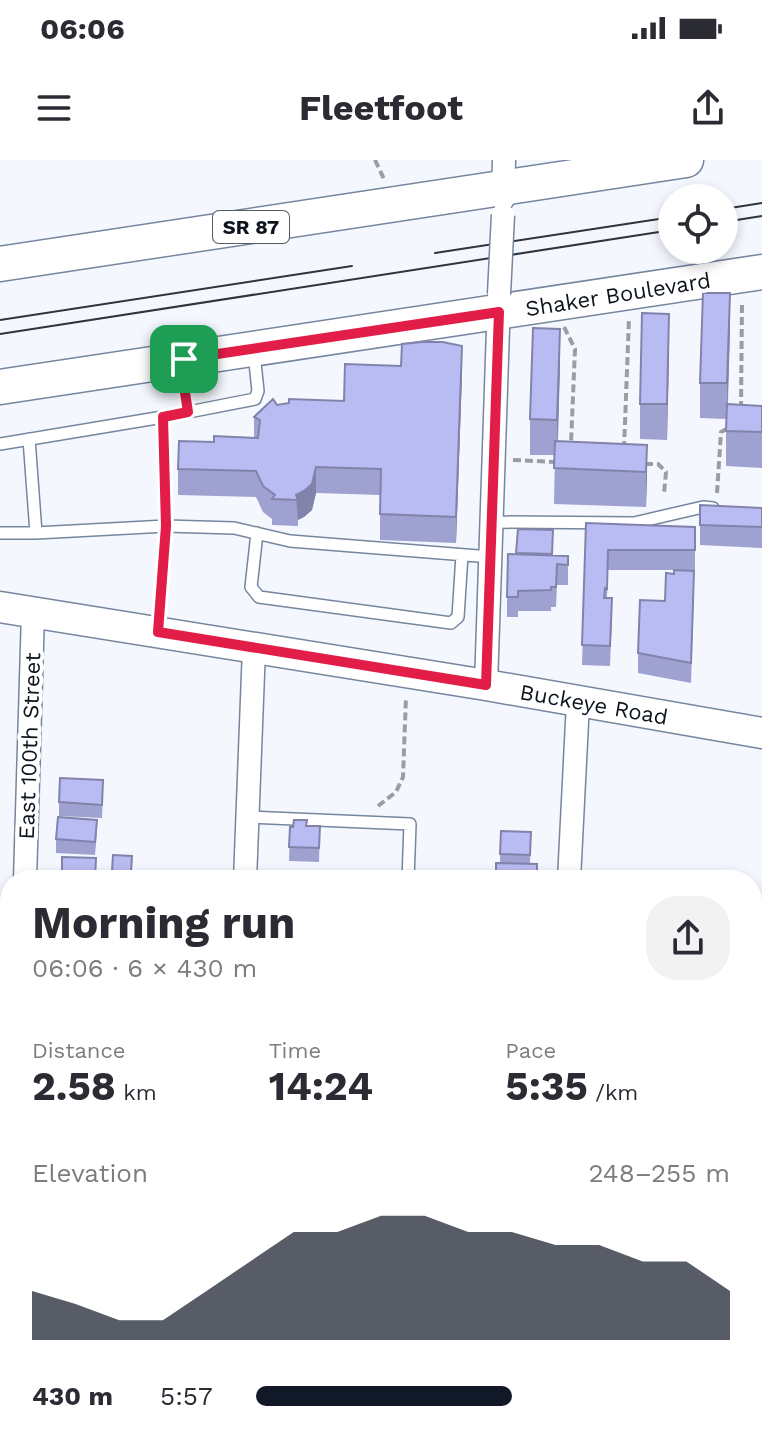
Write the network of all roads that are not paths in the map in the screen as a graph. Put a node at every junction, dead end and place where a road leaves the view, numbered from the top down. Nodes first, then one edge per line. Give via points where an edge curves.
1 (686, 160) edge
2 (503, 188) edge
3 (0, 264) edge
4 (752, 285) edge
5 (499, 303) junction
6 (254, 348) junction
7 (184, 359) junction
8 (0, 387) edge
9 (188, 412) junction
10 (163, 417) junction
11 (29, 439) junction
12 (0, 444) edge
13 (731, 508) edge
14 (492, 522) junction
15 (166, 526) junction
16 (0, 533) edge
17 (36, 533) junction
18 (257, 533) junction
19 (462, 555) junction
20 (491, 557) junction
21 (0, 607) edge
22 (33, 612) junction
23 (158, 632) junction
24 (254, 648) junction
25 (486, 685) junction
26 (578, 702) junction
27 (762, 733) edge
28 (247, 817) junction
29 (25, 870) edge
30 (245, 870) edge
31 (408, 870) edge
32 (570, 870) edge

1 - 2 main road, SR 87
2 - 3 main road, SR 87
2 - 5 street, bridge
4 - 5 main road, Shaker Boulevard
5 - 6 main road, Shaker Boulevard
5 - 14 street
6 - 7 main road, Shaker Boulevard
6 - 9 lane via 255,399
7 - 8 main road, Shaker Boulevard
7 - 9 lane
9 - 10 lane
10 - 11 lane
10 - 15 lane
11 - 12 lane
11 - 17 lane
13 - 14 lane via 703,507 634,523
14 - 20 street
15 - 17 lane
15 - 18 lane
15 - 23 lane
16 - 17 lane
18 - 19 lane via 290,541
18 - 19 lane via 251,587 259,597 451,623 458,617
19 - 20 lane
20 - 25 street
21 - 22 street, Buckeye Road
22 - 23 street, Buckeye Road
22 - 29 street, East 100th Street
23 - 24 street, Buckeye Road
24 - 25 street, Buckeye Road
24 - 28 street
25 - 26 street, Buckeye Road
26 - 27 street, Buckeye Road
26 - 32 street
28 - 30 street
28 - 31 lane via 410,824

